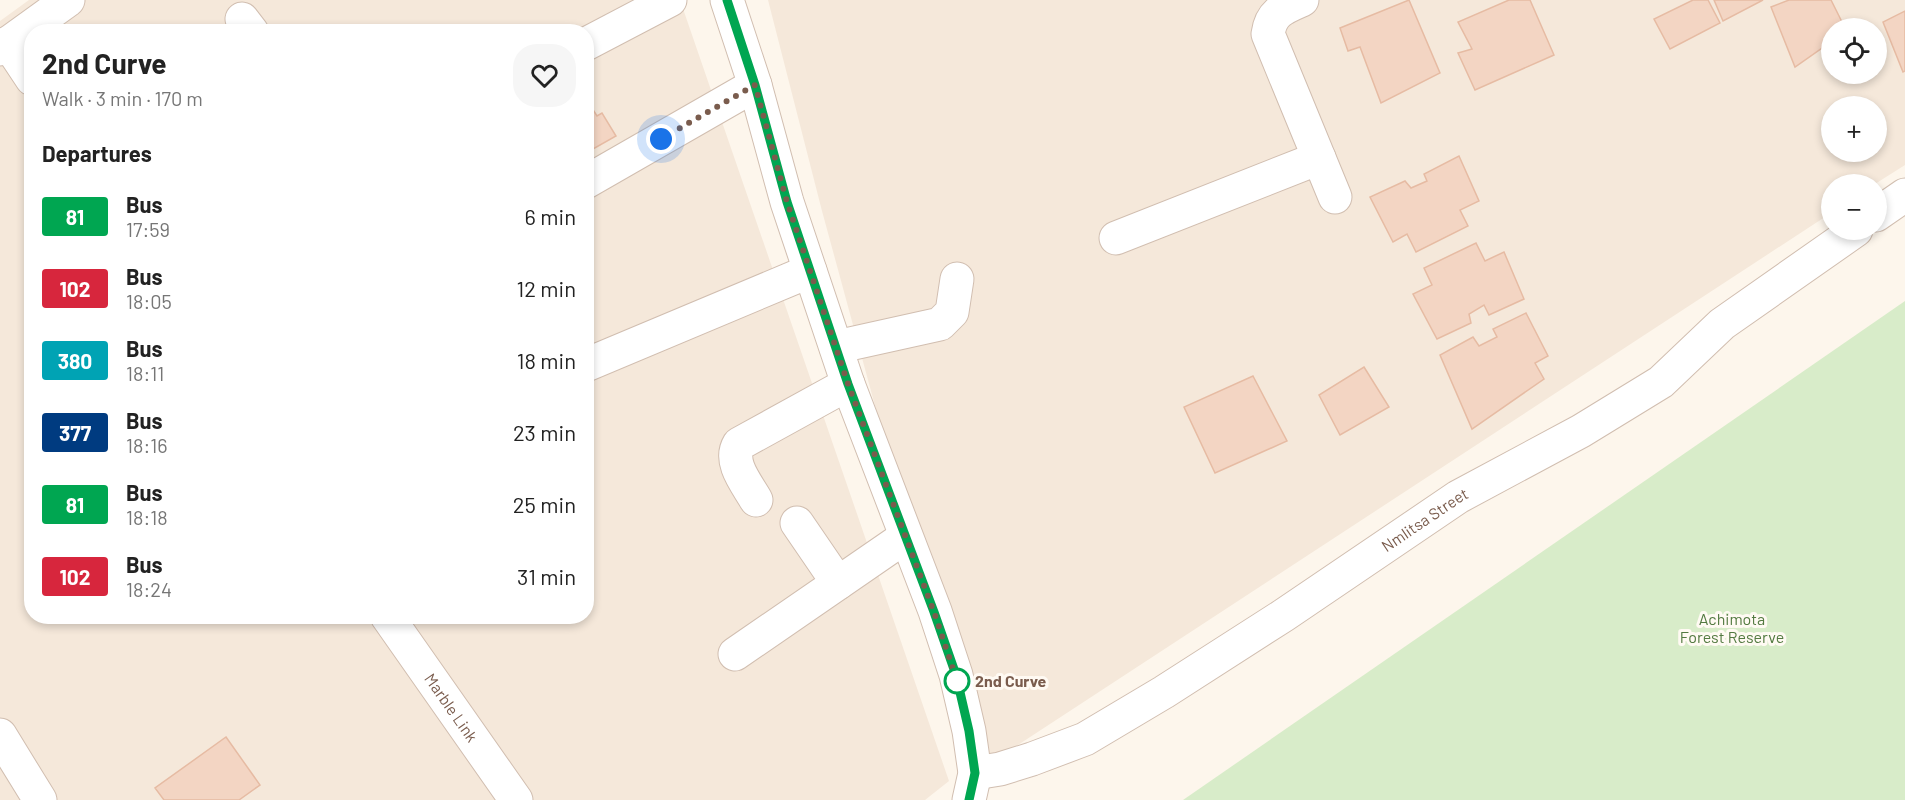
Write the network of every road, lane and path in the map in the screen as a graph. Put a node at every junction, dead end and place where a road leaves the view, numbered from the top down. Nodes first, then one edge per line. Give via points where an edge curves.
1 (68, 0) edge
2 (670, 0) edge
3 (727, 0) edge
4 (1302, 0) edge
5 (35, 24) edge
6 (24, 32) edge
7 (594, 40) edge
8 (4, 46) edge
9 (24, 70) edge
10 (755, 85) junction
11 (1319, 158) junction
12 (594, 177) edge
13 (1905, 195) edge
14 (1335, 196) dead end
15 (1887, 207) edge
16 (1116, 237) dead end
17 (1842, 240) edge
18 (810, 271) junction
19 (957, 279) dead end
20 (836, 347) junction
21 (594, 362) edge
22 (848, 384) junction
23 (756, 500) dead end
24 (797, 523) dead end
25 (905, 537) junction
26 (838, 583) junction
27 (393, 624) edge
28 (735, 654) dead end
29 (0, 735) edge
30 (972, 787) edge
31 (40, 800) edge
32 (516, 800) edge

1 - 5 street
2 - 7 street
3 - 10 street
4 - 11 street via 1270,20 1268,34
6 - 8 street
8 - 9 street
10 - 12 street
10 - 18 street
11 - 14 street
11 - 16 street
13 - 15 street
17 - 30 street, Nmlitsa Street via 1722,324 1661,382 1581,431 1458,497 1164,692 1085,738 1000,769
18 - 20 street
18 - 21 street
19 - 20 street via 952,312 940,324
20 - 22 street
22 - 23 street via 740,444 735,462
22 - 25 street
24 - 26 street
25 - 26 street
25 - 30 street via 956,675 969,731
26 - 28 street
27 - 32 street, Marble Link
29 - 31 street

